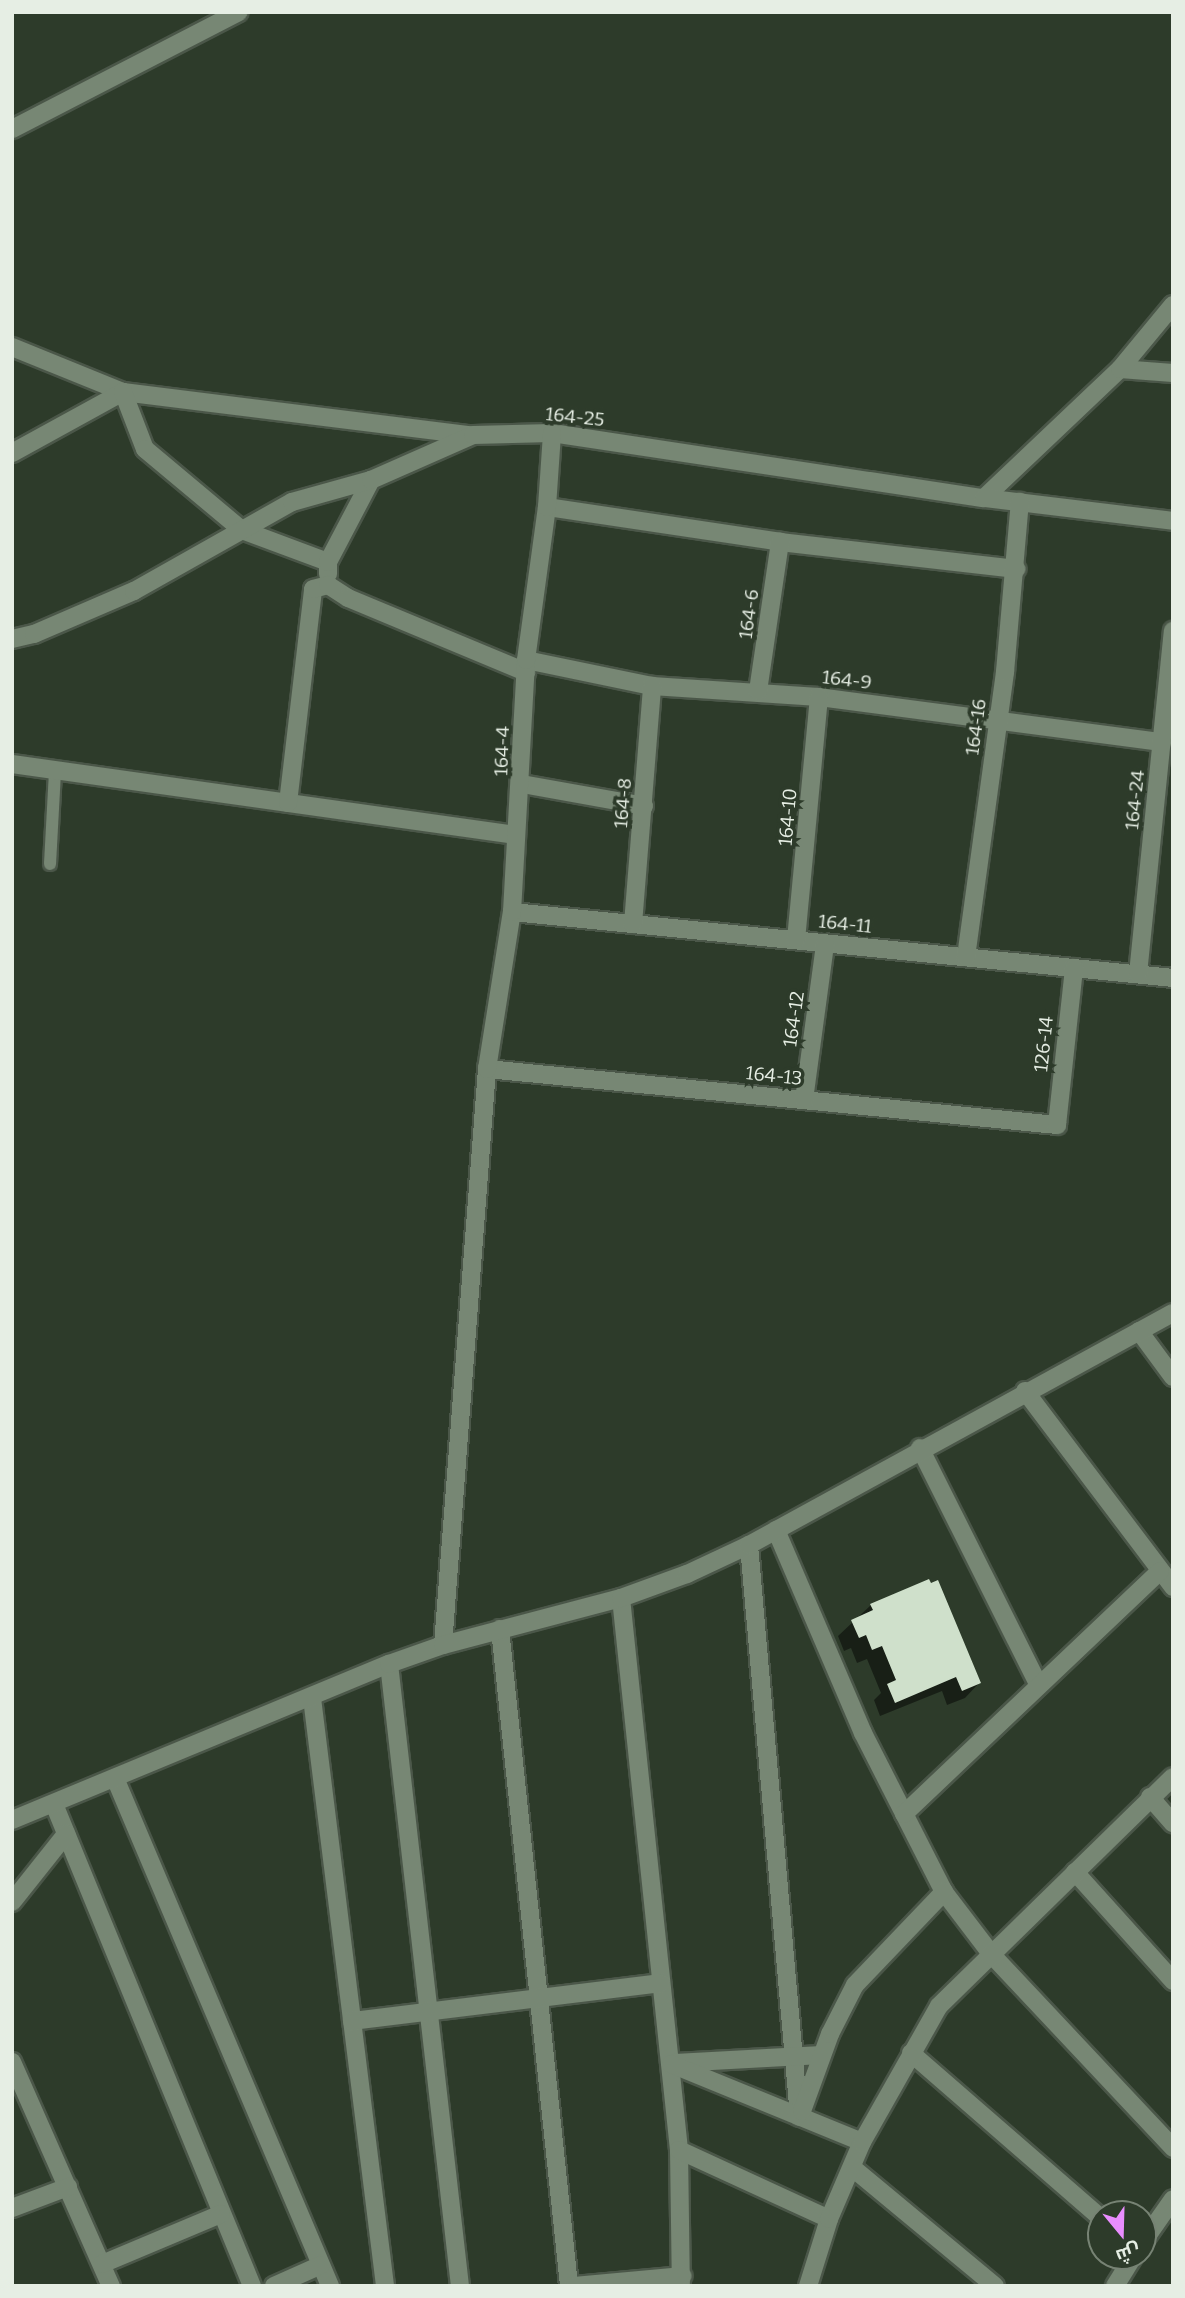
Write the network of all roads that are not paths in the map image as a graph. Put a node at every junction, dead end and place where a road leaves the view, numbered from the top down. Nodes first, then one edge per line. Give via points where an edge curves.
1 (235, 13) edge
2 (12, 129) edge
3 (1173, 305) edge
4 (12, 347) edge
5 (1120, 369) junction
6 (1173, 373) edge
7 (123, 392) junction
8 (552, 433) junction
9 (472, 435) junction
10 (12, 453) edge
11 (371, 480) junction
12 (984, 498) junction
13 (1020, 502) junction
14 (547, 507) junction
15 (1173, 521) edge
16 (242, 530) junction
17 (780, 542) junction
18 (328, 562) junction
19 (1016, 569) junction
20 (328, 585) junction
21 (1173, 631) edge
22 (12, 639) edge
23 (526, 666) junction
24 (652, 686) junction
25 (758, 691) junction
26 (819, 697) junction
27 (1169, 710) edge
28 (998, 720) junction
29 (1162, 742) junction
30 (12, 764) edge
31 (55, 771) junction
32 (522, 784) junction
33 (288, 803) junction
34 (644, 806) junction
35 (516, 835) junction
36 (50, 864) dead end
37 (512, 912) junction
38 (633, 924) junction
39 (796, 940) junction
40 (825, 944) junction
41 (966, 957) junction
42 (1074, 968) junction
43 (1138, 974) junction
44 (1173, 978) edge
45 (487, 1069) junction
46 (804, 1100) junction
47 (1057, 1125) joint
48 (1173, 1313) edge
49 (1139, 1331) junction
50 (1173, 1377) edge
51 (1025, 1391) junction
52 (920, 1448) junction
53 (776, 1530) junction
54 (748, 1545) junction
55 (1160, 1571) junction
56 (1173, 1587) edge
57 (621, 1598) junction
58 (500, 1629) junction
59 (443, 1645) junction
60 (389, 1664) junction
61 (1038, 1684) junction
62 (312, 1698) junction
63 (1173, 1777) edge
64 (116, 1778) junction
65 (1150, 1797) junction
66 (54, 1804) junction
67 (904, 1814) junction
68 (12, 1820) edge
69 (1173, 1823) edge
70 (66, 1834) junction
71 (1075, 1872) junction
72 (944, 1892) junction
73 (12, 1902) edge
74 (992, 1955) junction
75 (1173, 1981) edge
76 (661, 1983) junction
77 (539, 1999) junction
78 (429, 2012) junction
79 (352, 2021) junction
80 (911, 2053) junction
81 (822, 2055) junction
82 (794, 2056) junction
83 (12, 2062) edge
84 (671, 2064) junction
85 (799, 2118) junction
86 (862, 2142) junction
87 (1173, 2148) edge
88 (679, 2150) junction
89 (854, 2169) junction
90 (68, 2187) junction
91 (1173, 2199) edge
92 (1087, 2206) edge
93 (12, 2208) edge
94 (221, 2214) junction
95 (829, 2219) junction
96 (1157, 2222) edge
97 (102, 2264) junction
98 (321, 2265) junction
99 (1125, 2270) edge
100 (682, 2281) edge
101 (809, 2285) edge
102 (111, 2286) edge
103 (252, 2286) edge
104 (274, 2286) edge
105 (330, 2286) edge
106 (385, 2286) edge
107 (460, 2286) edge
108 (569, 2286) edge
109 (575, 2286) edge
110 (995, 2286) edge
111 (1115, 2286) edge

1 - 2 street
3 - 5 street
4 - 7 street
5 - 6 street
5 - 12 street
7 - 9 street
7 - 10 street
7 - 16 street via 145,449
8 - 9 street, 164-25
8 - 12 street, 164-25
8 - 14 street, 164-4
9 - 11 street, 164-25
11 - 16 street, 164-25 via 292,502
11 - 18 street
12 - 13 street, 164-25
13 - 15 street, 164-25
13 - 19 street, 164-16
14 - 17 street
14 - 23 street, 164-4
16 - 18 street
16 - 22 street, 164-25 via 134,591
17 - 19 street
17 - 25 street, 164-6
18 - 20 street
19 - 28 street, 164-16
20 - 23 street, 164-9 via 348,598
20 - 33 street via 313,589
21 - 27 street, 164-24
23 - 24 street, 164-9
23 - 32 street, 164-4
24 - 25 street, 164-9
24 - 34 street, 164-8
25 - 26 street, 164-9
26 - 28 street, 164-9
26 - 39 street, 164-10
27 - 29 street, 164-24
28 - 29 street, 164-9
28 - 41 street, 164-16
29 - 43 street, 164-24
30 - 31 street
31 - 33 street
31 - 36 lane
32 - 34 street
32 - 35 street, 164-4
33 - 35 street
34 - 38 street, 164-8
35 - 37 street, 164-4
37 - 38 street, 164-11
37 - 45 street, 164-4
38 - 39 street, 164-11
39 - 40 street, 164-11
40 - 41 street, 164-11
40 - 46 street, 164-12
41 - 42 street, 164-11
42 - 43 street, 164-11
42 - 47 street, 126-14
43 - 44 street, 164-11
45 - 46 street, 164-13
45 - 59 street, 164-4
46 - 47 street, 164-13
48 - 49 street
49 - 50 street
49 - 51 street
51 - 52 street
51 - 55 street
52 - 53 street
52 - 61 street
53 - 54 street
53 - 67 street
54 - 57 street
54 - 82 street
55 - 56 street
55 - 61 street
57 - 58 street
57 - 76 street
58 - 59 street
58 - 77 street
59 - 60 street
60 - 62 street
60 - 78 street
61 - 67 street
62 - 64 street
62 - 79 street
63 - 65 street
64 - 66 street
64 - 98 street
65 - 69 street
65 - 71 street
66 - 68 street
66 - 70 street
67 - 72 street
70 - 73 street
70 - 94 street
71 - 74 street
71 - 75 street
72 - 74 street
72 - 81 street via 855,1985
74 - 80 street via 939,2006
74 - 87 street
76 - 77 street
76 - 84 street
77 - 78 street
77 - 108 street
78 - 79 street
78 - 107 street
79 - 106 street
80 - 86 street
80 - 92 street
81 - 82 street
81 - 85 street
82 - 84 street
82 - 85 street
83 - 90 street
84 - 85 street
84 - 88 street
85 - 86 street
86 - 89 street
88 - 95 street
88 - 100 street
89 - 95 street
89 - 110 street
90 - 93 street
90 - 97 street
91 - 96 street
94 - 97 street
94 - 103 street
95 - 101 street
97 - 102 street
98 - 104 street
98 - 105 street
99 - 111 street
100 - 109 street

